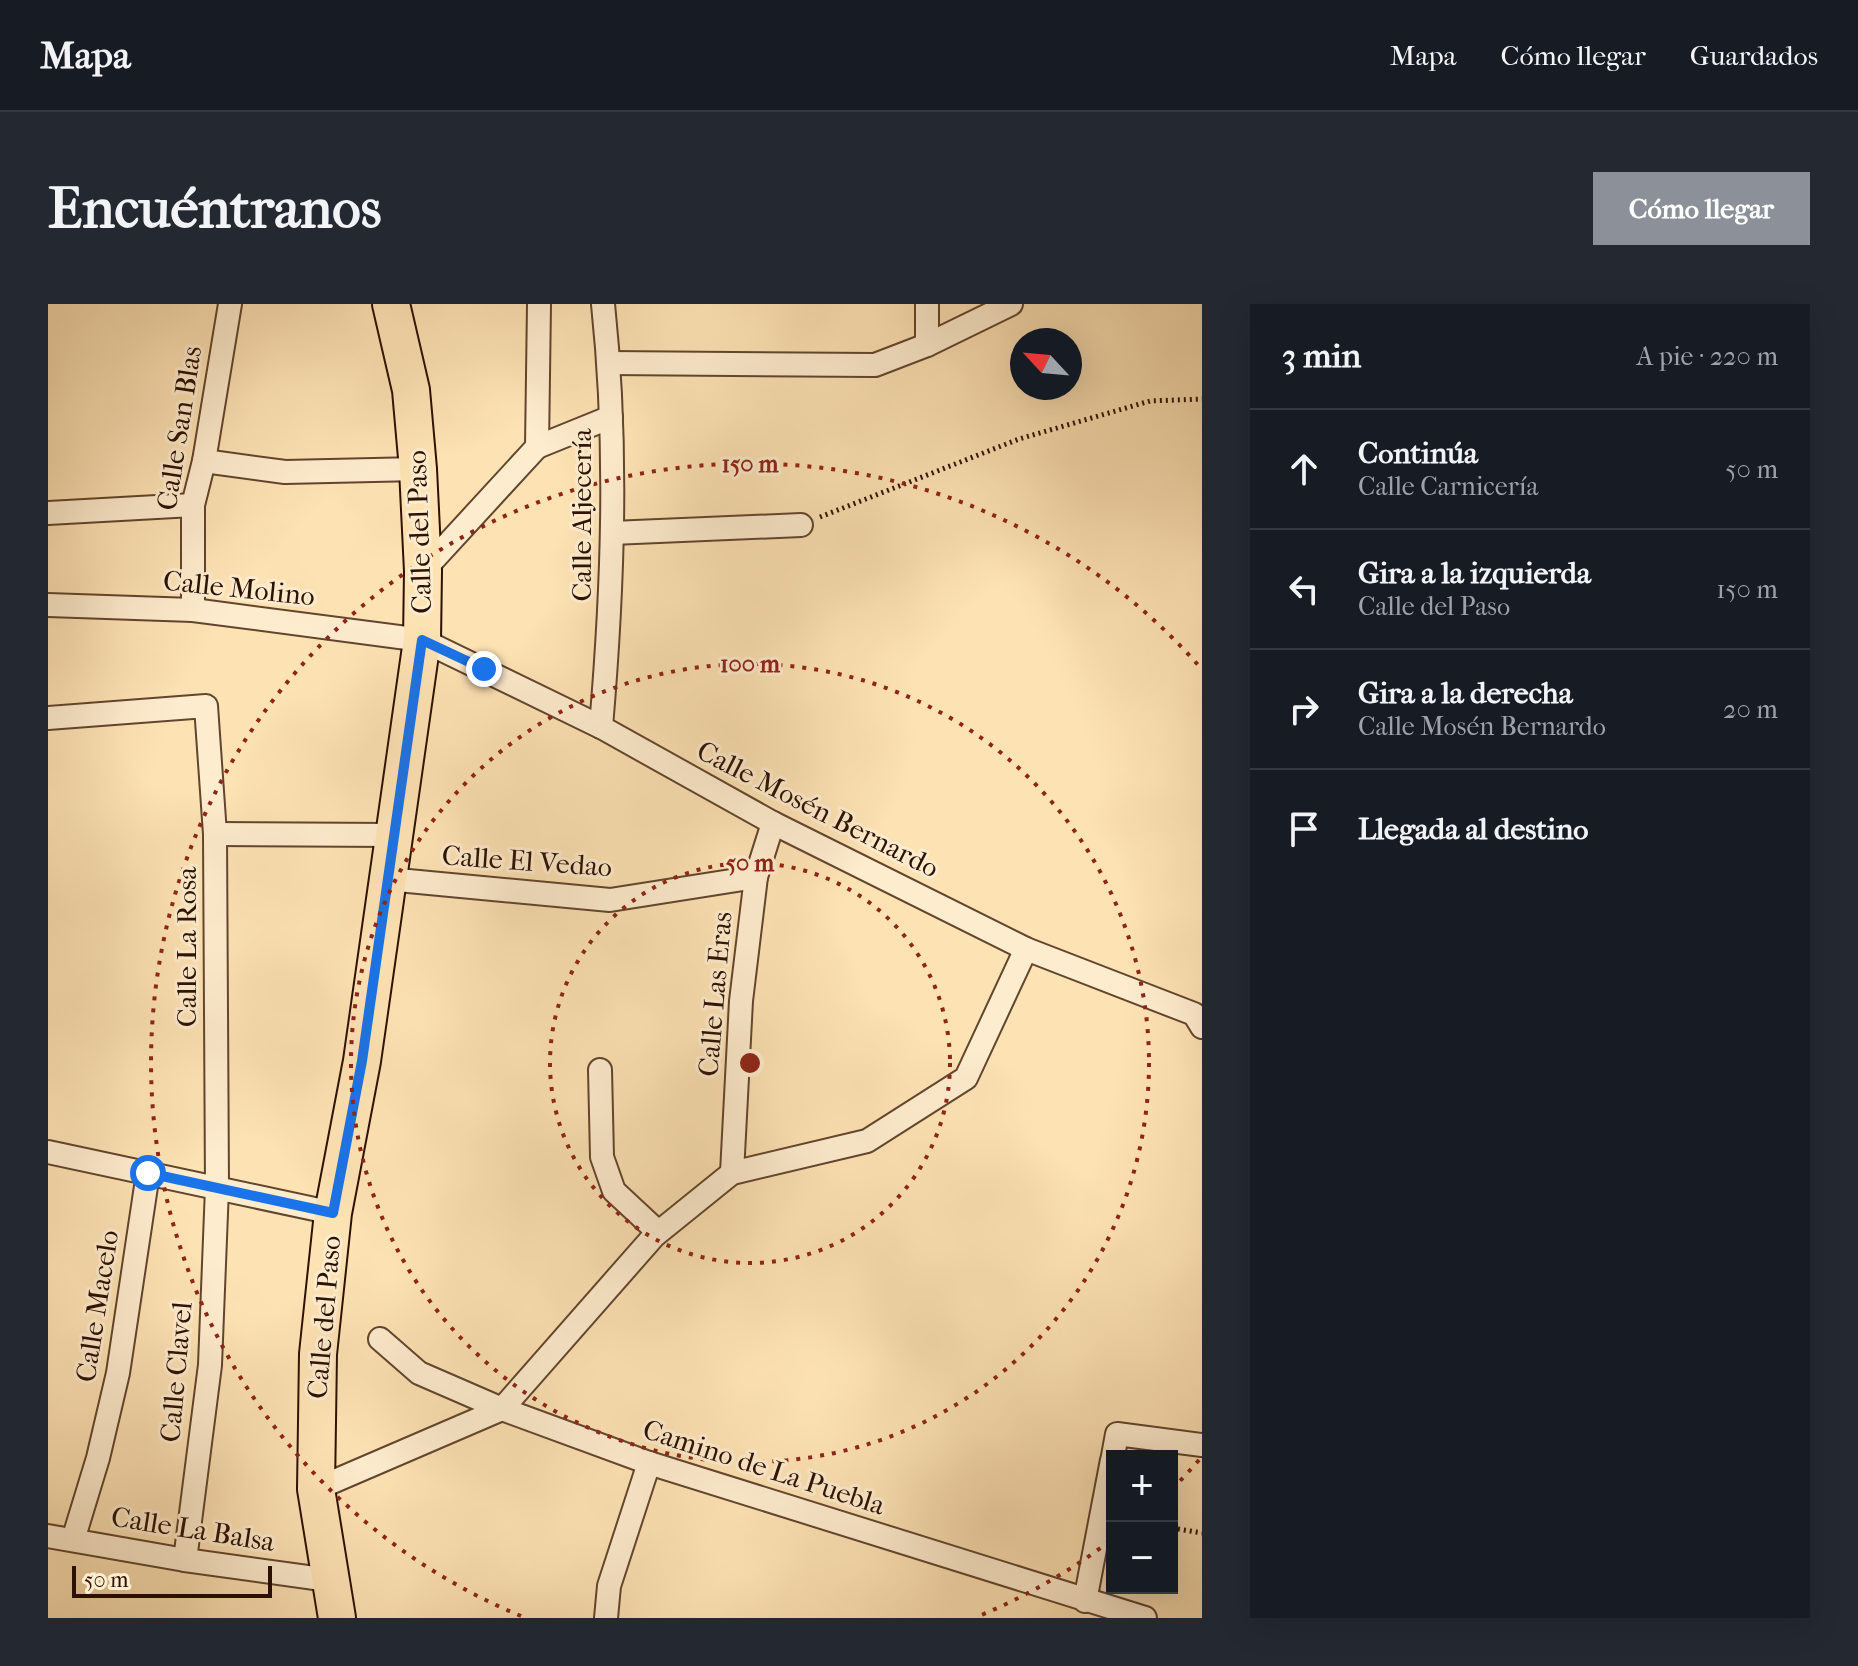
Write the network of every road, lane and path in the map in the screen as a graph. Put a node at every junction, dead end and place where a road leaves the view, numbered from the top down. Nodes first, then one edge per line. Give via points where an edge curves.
1 (230, 304) edge
2 (391, 304) edge
3 (539, 304) edge
4 (603, 304) edge
5 (927, 304) edge
6 (1011, 304) edge
7 (927, 345) junction
8 (609, 363) junction
9 (1202, 399) edge
10 (611, 417) junction
11 (537, 447) junction
12 (204, 461) junction
13 (418, 469) junction
14 (193, 505) junction
15 (48, 513) edge
16 (801, 525) joint
17 (612, 533) junction
18 (423, 571) junction
19 (48, 605) edge
20 (193, 610) junction
21 (422, 640) junction
22 (48, 718) edge
23 (601, 727) junction
24 (773, 823) junction
25 (215, 834) junction
26 (394, 835) junction
27 (756, 877) junction
28 (387, 879) junction
29 (1026, 949) junction
30 (1198, 1020) edge
31 (600, 1070) dead end
32 (48, 1152) edge
33 (148, 1173) junction
34 (732, 1173) junction
35 (217, 1188) junction
36 (333, 1213) junction
37 (658, 1232) junction
38 (380, 1339) dead end
39 (502, 1409) junction
40 (1202, 1445) edge
41 (1114, 1450) edge
42 (649, 1463) junction
43 (316, 1489) junction
44 (1106, 1490) edge
45 (1178, 1529) edge
46 (1202, 1533) edge
47 (48, 1536) edge
48 (73, 1540) junction
49 (185, 1560) junction
50 (329, 1580) junction
51 (1085, 1601) junction
52 (337, 1618) edge
53 (606, 1618) edge
54 (1145, 1618) edge

1 - 12 street, Calle San Blas
2 - 13 main road, Calle del Paso via 411,390
3 - 11 street
4 - 8 street, Calle Aljecería
5 - 7 street
6 - 7 street
7 - 8 street via 875,365
8 - 10 street, Calle Aljecería
9 - 16 path via 1150,401 1019,439
10 - 11 street
10 - 17 street, Calle Aljecería
11 - 18 street
12 - 13 street via 285,472
12 - 14 street, Calle San Blas
13 - 18 main road, Calle del Paso
14 - 15 street
14 - 20 street, Calle San Blas
16 - 17 street
17 - 23 street, Calle Aljecería
18 - 21 main road, Calle del Paso
19 - 20 street, Calle Molino
20 - 21 street, Calle Molino
21 - 23 street, Calle Mosén Bernardo
21 - 26 main road, Calle del Paso
22 - 25 street, Calle La Rosa via 206,706
23 - 24 street, Calle Mosén Bernardo
24 - 27 street, Calle Las Eras
24 - 29 street, Calle Mosén Bernardo
25 - 26 street
25 - 35 street, Calle La Rosa
26 - 28 main road, Calle del Paso
27 - 28 street, Calle El Vedao via 610,900
27 - 34 street, Calle Las Eras via 741,1001
28 - 36 main road, Calle del Paso via 362,1061
29 - 30 street, Calle Mosén Bernardo
29 - 34 street via 966,1078 867,1141
31 - 37 street via 602,1157 614,1191
32 - 33 street
33 - 35 street
33 - 48 street, Calle Macelo via 118,1373
34 - 37 street
35 - 36 street
35 - 49 street, Calle Clavel via 210,1365
36 - 43 main road, Calle del Paso via 318,1354
37 - 39 street
38 - 39 street, Camino de La Puebla via 419,1373
39 - 42 street, Camino de La Puebla
39 - 43 street
40 - 41 street via 1117,1434
42 - 51 street, Camino de La Puebla
42 - 53 street via 609,1586
43 - 50 main road, Calle del Paso
44 - 51 street
45 - 46 path
47 - 48 street, Calle La Balsa
48 - 49 street, Calle La Balsa
49 - 50 street, Calle La Balsa
50 - 52 main road, Calle del Paso
51 - 54 street, Camino de La Puebla

